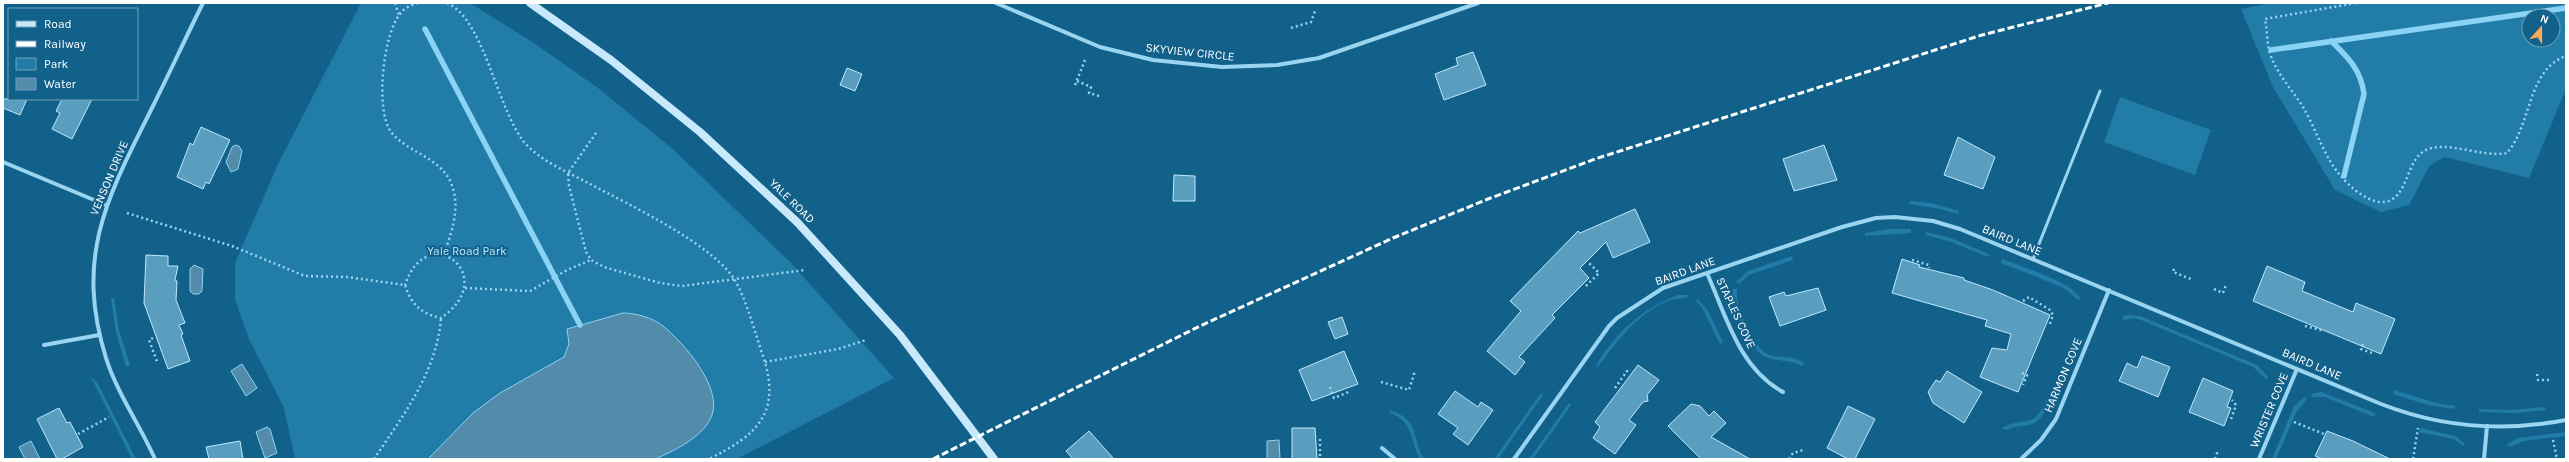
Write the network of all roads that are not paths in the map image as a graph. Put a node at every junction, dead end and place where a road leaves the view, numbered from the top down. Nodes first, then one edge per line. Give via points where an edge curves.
1 (203, 3) edge
2 (530, 3) edge
3 (996, 3) edge
4 (1478, 3) edge
5 (2100, 91) dead end
6 (3, 162) edge
7 (106, 205) junction
8 (2033, 259) junction
9 (1707, 273) junction
10 (2109, 290) junction
11 (99, 335) junction
12 (44, 346) dead end
13 (2297, 369) junction
14 (1783, 392) dead end
15 (2566, 420) edge
16 (2487, 426) junction
17 (1382, 448) dead end
18 (154, 459) edge
19 (994, 459) edge
20 (1395, 459) edge
21 (1514, 459) edge
22 (2021, 459) edge
23 (2259, 459) edge
24 (2484, 459) edge

1 - 7 street, VENSON DRIVE via 119,173
2 - 19 main road, YALE ROAD via 611,60 700,132 797,222 900,334
3 - 4 street, SKYVIEW CIRCLE via 1100,47 1153,60 1222,67 1277,65 1320,58
5 - 8 lane
6 - 7 street
7 - 11 street, VENSON DRIVE via 93,261 93,291
8 - 9 street, BAIRD LANE via 1939,222 1883,218 1842,227
8 - 10 street, BAIRD LANE
9 - 14 street, STAPLES COVE via 1743,354 1761,377
9 - 21 street, BAIRD LANE via 1655,292 1617,318 1587,355
10 - 13 street, BAIRD LANE
10 - 22 street, HARMON COVE via 2056,419 2041,440
11 - 12 street
11 - 18 street, VENSON DRIVE via 116,381
13 - 16 street, BAIRD LANE via 2413,415 2444,422
13 - 23 street, WRISTER COVE
15 - 16 street, BAIRD LANE via 2521,426
16 - 24 street
17 - 20 street

